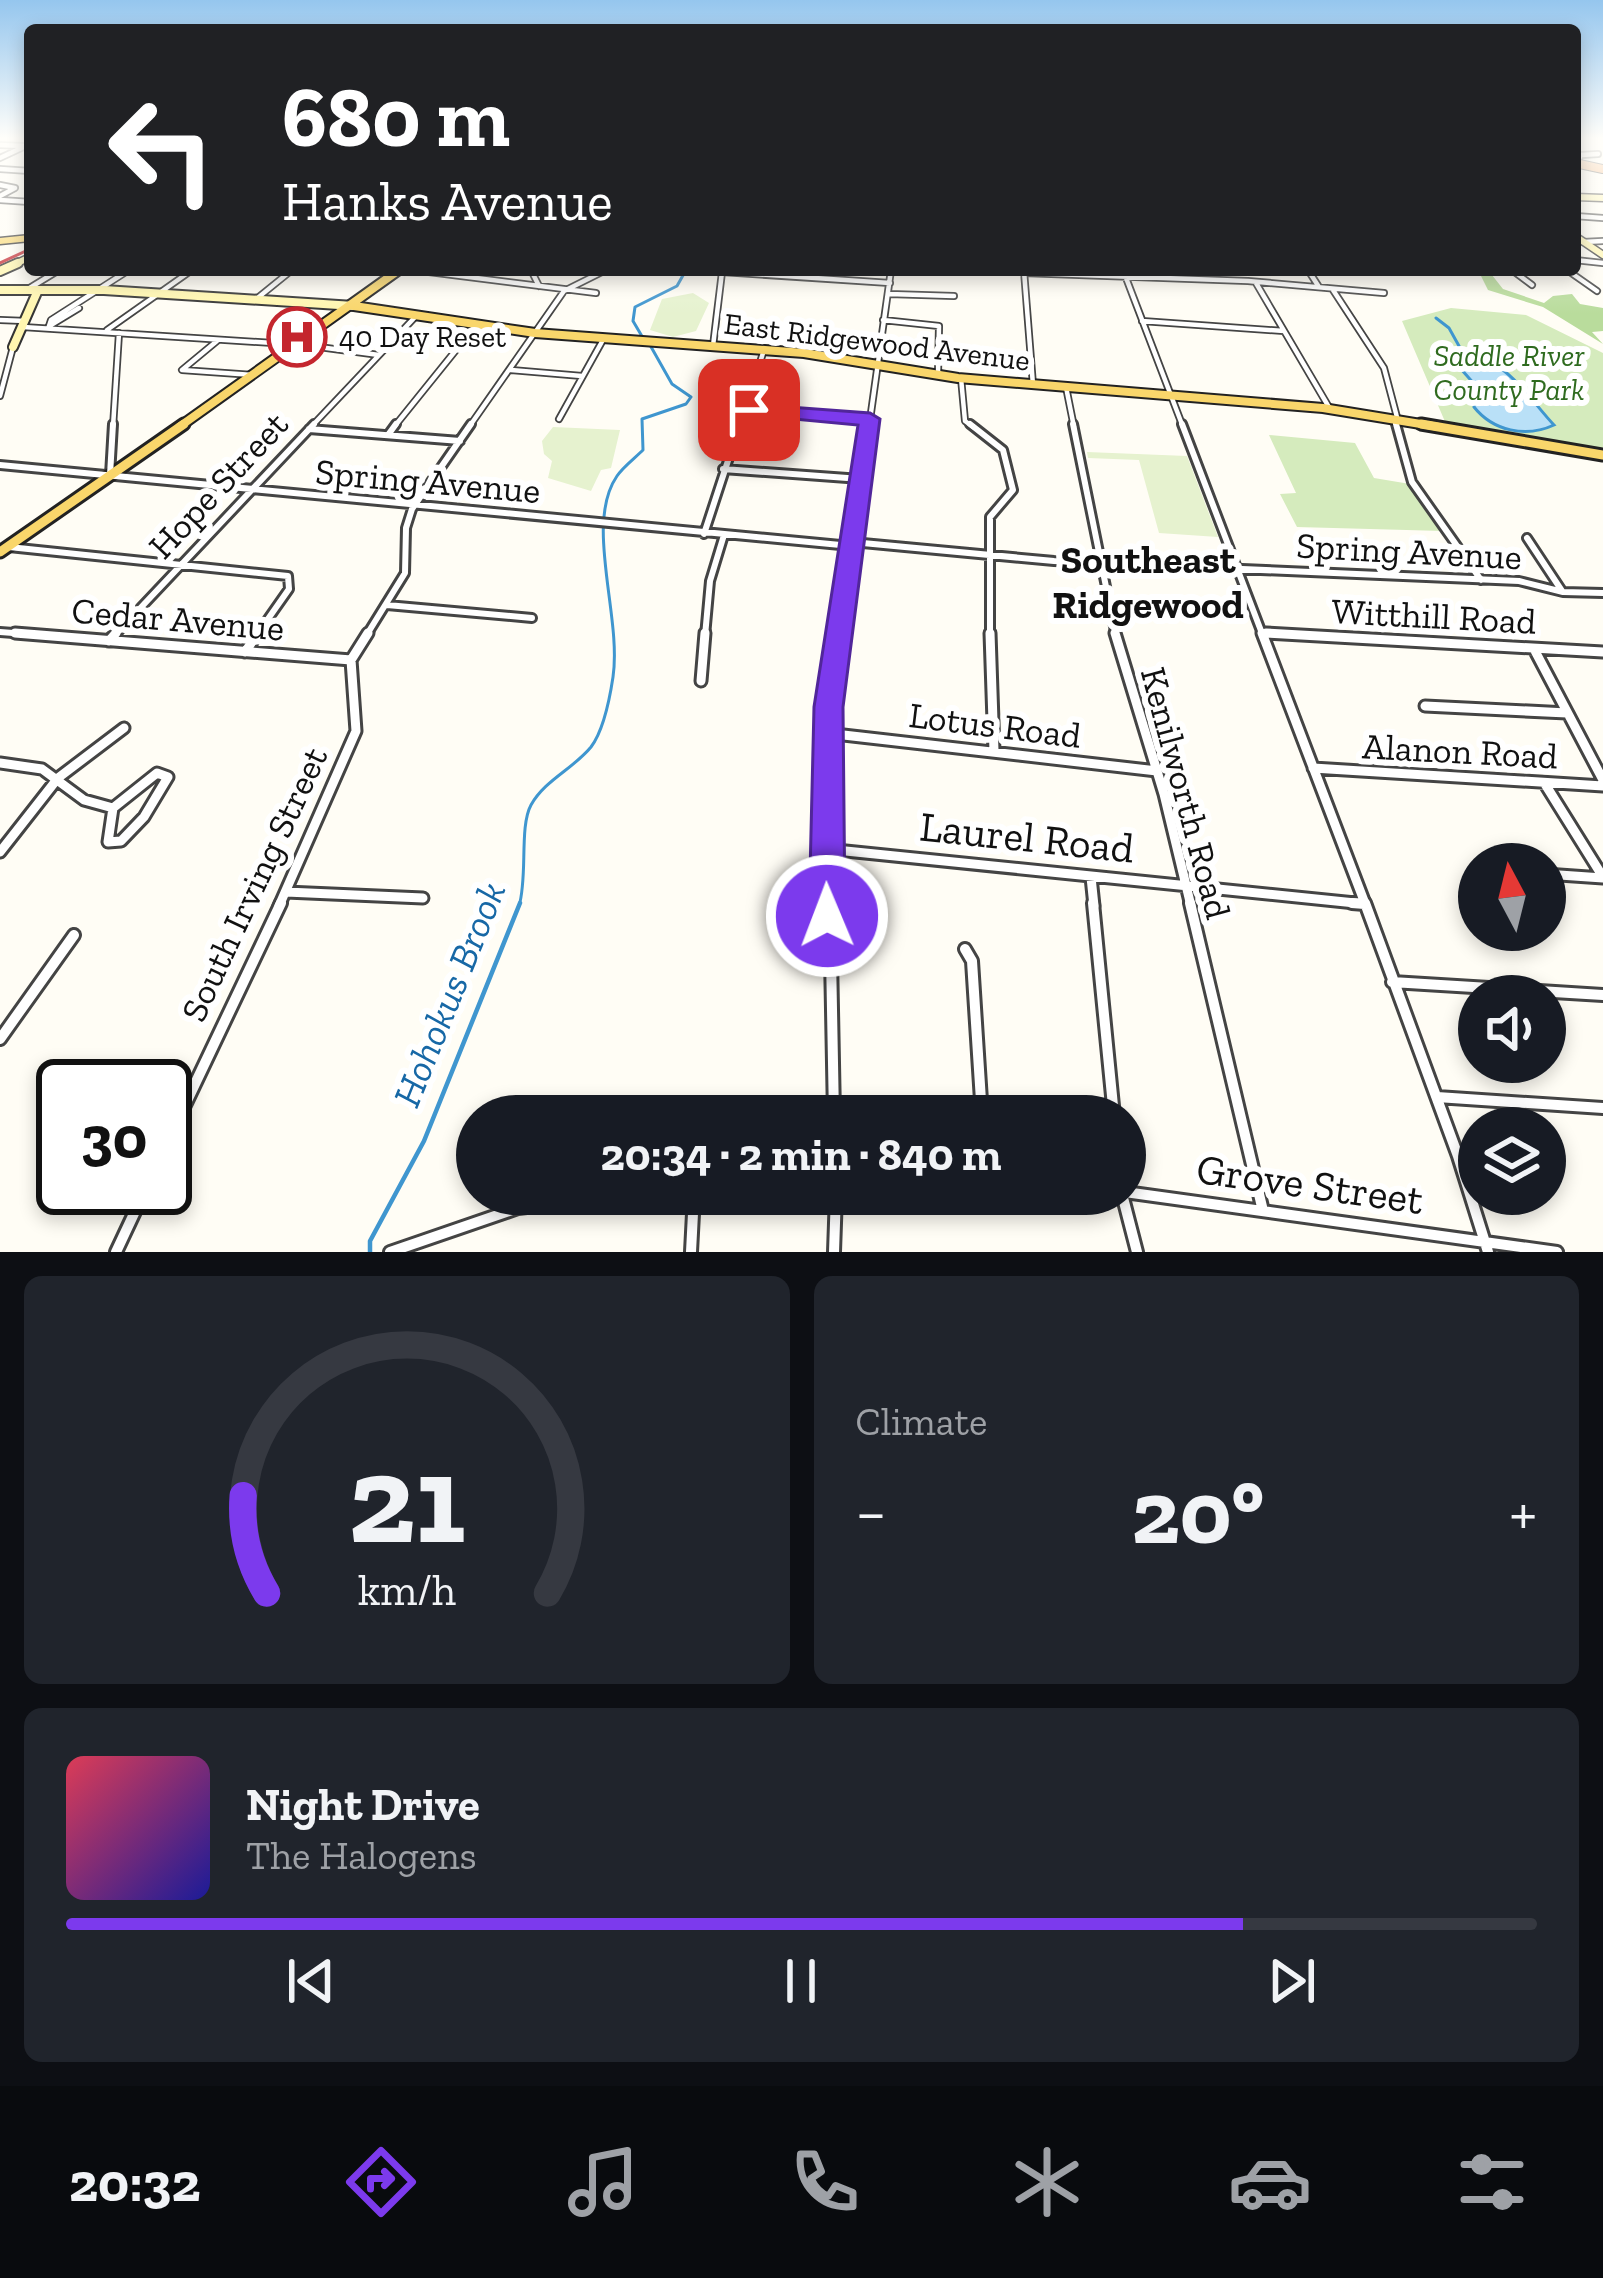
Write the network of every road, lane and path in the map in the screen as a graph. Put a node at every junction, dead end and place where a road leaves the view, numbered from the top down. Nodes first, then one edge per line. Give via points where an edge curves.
1 (49, 276) edge
2 (122, 276) edge
3 (184, 276) edge
4 (285, 276) edge
5 (391, 276) edge
6 (460, 276) edge
7 (534, 276) edge
8 (586, 276) edge
9 (721, 276) edge
10 (783, 276) edge
11 (891, 276) edge
12 (1023, 276) edge
13 (1125, 276) edge
14 (1167, 276) edge
15 (1250, 276) edge
16 (1312, 276) edge
17 (1520, 276) edge
18 (1576, 276) edge
19 (1254, 282) junction
20 (890, 283) junction
21 (538, 286) junction
22 (1532, 286) dead end
23 (1320, 288) junction
24 (0, 290) edge
25 (27, 290) junction
26 (38, 290) junction
27 (104, 290) junction
28 (565, 290) junction
29 (1333, 290) junction
30 (1598, 291) dead end
31 (596, 293) dead end
32 (1384, 293) dead end
33 (158, 294) junction
34 (889, 294) junction
35 (954, 296) dead end
36 (255, 300) junction
37 (354, 306) junction
38 (417, 315) junction
39 (0, 320) edge
40 (884, 320) junction
41 (1142, 321) junction
42 (24, 324) junction
43 (477, 324) junction
44 (49, 326) junction
45 (106, 330) junction
46 (1284, 332) junction
47 (119, 333) junction
48 (535, 333) junction
49 (604, 338) junction
50 (218, 340) junction
51 (300, 344) junction
52 (0, 346) edge
53 (713, 346) junction
54 (14, 347) junction
55 (764, 350) junction
56 (379, 356) junction
57 (877, 365) junction
58 (509, 370) junction
59 (938, 374) junction
60 (255, 376) junction
61 (582, 376) junction
62 (962, 378) junction
63 (1, 385) edge
64 (1034, 385) junction
65 (1066, 387) junction
66 (1171, 395) junction
67 (0, 396) edge
68 (744, 409) junction
69 (1330, 409) junction
70 (559, 419) dead end
71 (870, 419) junction
72 (1397, 421) junction
73 (308, 429) junction
74 (387, 436) junction
75 (460, 441) junction
76 (1603, 455) edge
77 (0, 465) edge
78 (723, 469) junction
79 (110, 475) junction
80 (861, 479) junction
81 (249, 490) junction
82 (414, 506) junction
83 (704, 534) junction
84 (724, 535) junction
85 (1527, 538) dead end
86 (852, 544) junction
87 (4, 549) edge
88 (987, 555) junction
89 (181, 562) junction
90 (1101, 562) junction
91 (1237, 570) junction
92 (1481, 580) junction
93 (1562, 592) junction
94 (1603, 593) edge
95 (386, 605) junction
96 (532, 618) dead end
97 (0, 632) edge
98 (1262, 633) junction
99 (109, 641) junction
100 (1533, 648) junction
101 (245, 652) junction
102 (1603, 652) edge
103 (351, 660) junction
104 (701, 680) dead end
105 (1425, 706) dead end
106 (1568, 713) junction
107 (124, 728) dead end
108 (826, 733) junction
109 (994, 752) junction
110 (0, 763) edge
111 (1313, 768) junction
112 (1157, 771) junction
113 (58, 778) junction
114 (1544, 783) junction
115 (1603, 783) edge
116 (112, 808) junction
117 (826, 849) junction
118 (0, 852) edge
119 (1566, 875) edge
120 (1091, 877) junction
121 (1603, 877) edge
122 (1185, 885) junction
123 (286, 892) junction
124 (423, 898) dead end
125 (1365, 904) junction
126 (74, 935) dead end
127 (965, 949) dead end
128 (1392, 982) junction
129 (1603, 995) edge
130 (0, 1039) edge
131 (192, 1091) edge
132 (833, 1095) edge
133 (981, 1095) edge
134 (1112, 1095) edge
135 (1437, 1097) junction
136 (1603, 1108) edge
137 (1146, 1196) edge
138 (1263, 1211) junction
139 (133, 1215) edge
140 (497, 1215) edge
141 (693, 1215) edge
142 (835, 1215) edge
143 (1129, 1215) edge
144 (1487, 1247) edge
145 (116, 1252) edge
146 (389, 1252) edge
147 (691, 1252) edge
148 (834, 1252) edge
149 (1138, 1252) edge
150 (1557, 1252) edge

1 - 25 street
2 - 27 street
3 - 33 street
4 - 36 street
5 - 37 main road
6 - 21 street
7 - 21 street
8 - 28 street
9 - 53 street
10 - 20 street
11 - 20 street
12 - 64 street
13 - 41 street
14 - 19 street
15 - 19 street
16 - 23 street
17 - 22 street
18 - 30 street
19 - 23 street
19 - 46 street
20 - 34 street
21 - 28 street
23 - 29 street
24 - 25 street, East Ridgewood Avenue
25 - 26 street, East Ridgewood Avenue
26 - 27 street, East Ridgewood Avenue
26 - 42 street
27 - 33 street, East Ridgewood Avenue
27 - 44 street
28 - 31 street
28 - 48 street
29 - 32 street
29 - 72 street via 1384,368
33 - 36 street, East Ridgewood Avenue
33 - 45 street
34 - 35 street
34 - 40 street
36 - 37 street, East Ridgewood Avenue
37 - 38 main road, East Ridgewood Avenue
37 - 51 main road
38 - 43 main road, East Ridgewood Avenue
38 - 56 street, Hope Street
39 - 42 street
40 - 57 street
40 - 59 street via 940,326
41 - 46 street
41 - 66 street
42 - 44 street
42 - 54 street
43 - 48 main road, East Ridgewood Avenue
43 - 74 street
44 - 45 street
45 - 47 street
46 - 69 street
47 - 50 street
47 - 79 street
48 - 49 main road, East Ridgewood Avenue
48 - 58 street
49 - 53 main road, East Ridgewood Avenue
49 - 61 street
50 - 51 street
50 - 60 street via 182,370
51 - 56 street
51 - 60 main road
52 - 54 street
53 - 55 main road, East Ridgewood Avenue
54 - 63 street
55 - 57 main road, East Ridgewood Avenue
55 - 68 street
56 - 73 street, Hope Street
57 - 59 main road, East Ridgewood Avenue
57 - 71 street
58 - 61 street
58 - 75 street
59 - 62 main road, East Ridgewood Avenue
60 - 79 main road
61 - 70 street
62 - 64 main road, East Ridgewood Avenue
62 - 88 street via 965,421 1003,450 1013,490 990,517
63 - 67 street
64 - 65 main road, East Ridgewood Avenue
65 - 66 main road, East Ridgewood Avenue
65 - 90 street, Kenilworth Road
66 - 69 main road, East Ridgewood Avenue
66 - 91 street
68 - 71 street
68 - 78 street
69 - 72 main road, East Ridgewood Avenue
71 - 80 street
72 - 76 main road, East Ridgewood Avenue
72 - 92 street via 1412,482
73 - 74 street
73 - 81 street, Hope Street
74 - 75 street
75 - 82 street
77 - 79 street, Spring Avenue
78 - 80 street
78 - 83 street
79 - 81 street, Spring Avenue
79 - 87 main road
80 - 86 street
81 - 82 street, Spring Avenue
81 - 89 street, Hope Street
82 - 83 street, Spring Avenue
82 - 95 street via 405,573
83 - 84 street, Spring Avenue
84 - 86 street, Spring Avenue
84 - 104 street via 710,581
85 - 93 street
86 - 88 street, Spring Avenue
86 - 108 street
87 - 89 street
88 - 90 street, Spring Avenue
88 - 109 street
89 - 99 street, Hope Street
89 - 101 street via 290,578
90 - 91 street, Spring Avenue
90 - 112 street, Kenilworth Road
91 - 92 street, Spring Avenue
91 - 98 street
92 - 93 street, Spring Avenue
93 - 94 street, Spring Avenue
95 - 96 street
95 - 103 street
97 - 99 street, Cedar Avenue
98 - 100 street, Witthill Road
98 - 111 street
99 - 101 street, Cedar Avenue
100 - 102 street, Witthill Road
100 - 106 street
101 - 103 street, Cedar Avenue
103 - 123 street, South Irving Street via 356,731
105 - 106 street
106 - 115 street
107 - 113 street
108 - 109 street, Lotus Road
108 - 117 street
109 - 112 street, Lotus Road
110 - 113 street via 33,765
111 - 114 street, Alanon Road
111 - 125 street
112 - 122 street, Kenilworth Road
113 - 116 street via 82,802
113 - 118 street
114 - 115 street, Alanon Road
114 - 121 street
116 - 116 street via 142,781 168,776 136,828 112,843
117 - 120 street, Laurel Road
117 - 132 street
119 - 121 street
120 - 122 street, Laurel Road
120 - 134 street
122 - 125 street, Laurel Road
122 - 138 street, Kenilworth Road
123 - 124 street
123 - 131 street, South Irving Street
125 - 128 street
126 - 130 street
127 - 133 street
128 - 129 street
128 - 135 street
135 - 136 street
135 - 144 street
137 - 138 street, Grove Street
138 - 144 street, Grove Street
139 - 145 street
140 - 146 street
141 - 147 street
142 - 148 street
143 - 149 street
144 - 150 street, Grove Street

